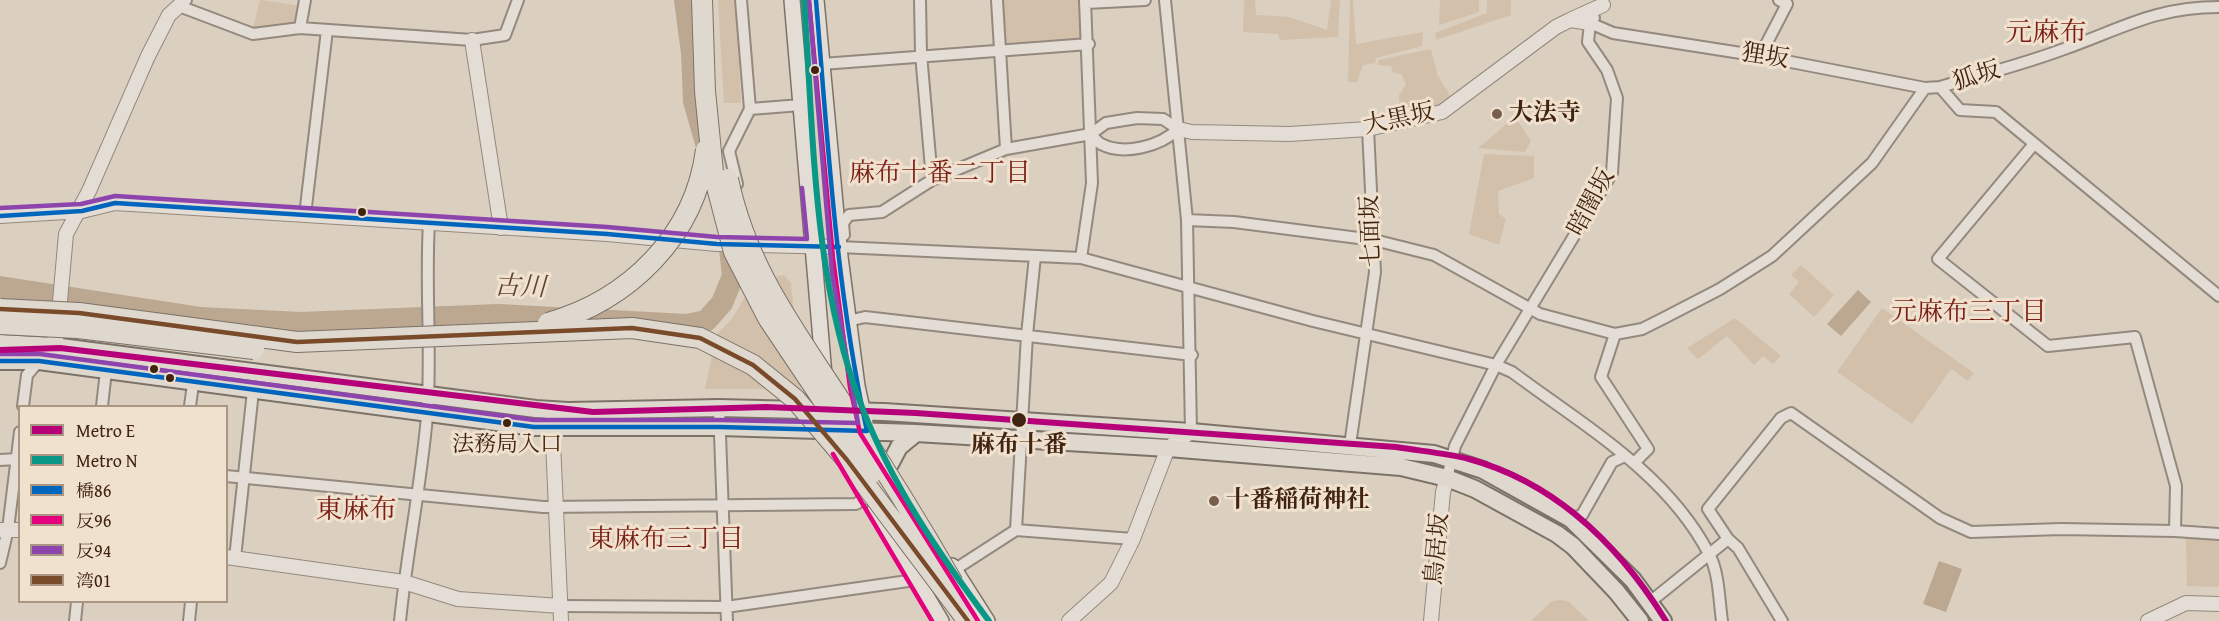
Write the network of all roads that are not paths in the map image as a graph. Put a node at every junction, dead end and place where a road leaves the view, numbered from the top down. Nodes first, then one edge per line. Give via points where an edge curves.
1 (305, 0) edge
2 (518, 0) edge
3 (702, 0) edge
4 (710, 0) edge
5 (741, 0) edge
6 (792, 0) edge
7 (816, 0) edge
8 (920, 0) edge
9 (997, 0) edge
10 (1145, 0) edge
11 (1165, 0) edge
12 (1779, 0) edge
13 (1085, 1) edge
14 (1604, 2) edge
15 (183, 3) edge
16 (2219, 7) edge
17 (1570, 20) junction
18 (1590, 23) junction
19 (300, 28) junction
20 (327, 30) junction
21 (472, 40) junction
22 (1089, 44) junction
23 (1000, 49) junction
24 (921, 54) junction
25 (1760, 56) junction
26 (822, 64) junction
27 (1940, 87) junction
28 (1925, 88) junction
29 (801, 105) junction
30 (750, 109) junction
31 (1178, 129) junction
32 (1368, 129) junction
33 (1090, 134) junction
34 (2034, 144) junction
35 (1006, 148) junction
36 (932, 180) junction
37 (77, 212) junction
38 (305, 215) junction
39 (0, 216) edge
40 (1187, 220) junction
41 (429, 223) junction
42 (501, 228) junction
43 (1374, 240) junction
44 (757, 245) junction
45 (815, 246) junction
46 (838, 247) junction
47 (1035, 256) junction
48 (1081, 258) junction
49 (1190, 288) junction
50 (0, 296) edge
51 (2219, 296) edge
52 (1530, 307) junction
53 (0, 309) edge
54 (848, 321) junction
55 (152, 322) junction
56 (0, 324) edge
57 (1366, 333) junction
58 (1615, 334) junction
59 (1027, 335) junction
60 (55, 338) junction
61 (0, 343) edge
62 (331, 345) junction
63 (1192, 355) junction
64 (0, 361) edge
65 (39, 361) junction
66 (1497, 365) junction
67 (195, 366) junction
68 (106, 371) junction
69 (193, 383) junction
70 (340, 385) junction
71 (253, 391) junction
72 (428, 394) junction
73 (337, 402) junction
74 (23, 405) edge
75 (102, 405) edge
76 (190, 405) edge
77 (720, 408) junction
78 (552, 410) junction
79 (827, 410) junction
80 (862, 411) junction
81 (427, 414) junction
82 (1023, 420) junction
83 (720, 427) junction
84 (552, 428) junction
85 (832, 431) junction
86 (867, 431) junction
87 (1191, 432) junction
88 (916, 433) junction
89 (1022, 439) junction
90 (1350, 445) junction
91 (18, 446) edge
92 (1167, 448) junction
93 (1625, 456) junction
94 (1451, 458) junction
95 (16, 459) junction
96 (0, 460) edge
97 (1635, 462) junction
98 (890, 465) junction
99 (228, 476) edge
100 (244, 478) junction
101 (1447, 478) junction
102 (418, 496) junction
103 (868, 496) junction
104 (556, 505) junction
105 (721, 506) junction
106 (1570, 519) junction
107 (9, 530) edge
108 (1016, 530) junction
109 (2175, 531) junction
110 (2219, 534) edge
111 (1133, 539) junction
112 (1728, 539) junction
113 (1710, 555) junction
114 (231, 558) edge
115 (0, 563) edge
116 (954, 570) junction
117 (915, 580) junction
118 (404, 582) junction
119 (1650, 602) junction
120 (77, 603) edge
121 (191, 603) edge
122 (2219, 604) edge
123 (561, 606) junction
124 (726, 606) junction
125 (75, 621) edge
126 (189, 621) edge
127 (400, 621) edge
128 (561, 621) edge
129 (727, 621) edge
130 (941, 621) edge
131 (960, 621) edge
132 (969, 621) edge
133 (976, 621) edge
134 (987, 621) edge
135 (1069, 621) edge
136 (1431, 621) edge
137 (1640, 621) edge
138 (1663, 621) edge
139 (1722, 621) edge
140 (1782, 621) edge
141 (2148, 621) edge

1 - 19 street
2 - 21 street via 505,35
3 - 62 highway, bridge via 700,156 693,182 670,232 636,273 595,301 522,325
3 - 132 highway, bridge via 709,133 718,199 743,274
4 - 62 highway, bridge via 705,159 675,234 639,276 597,305 522,330 463,338
4 - 133 highway, bridge via 722,149 747,247 767,288 903,496
5 - 30 street
6 - 29 main road
7 - 26 main road
8 - 24 street
9 - 23 street
10 - 13 street
11 - 31 street
12 - 25 street via 1787,4
13 - 22 street
14 - 17 street, 大黒坂
14 - 18 street
15 - 19 street via 253,34
15 - 37 street via 169,15 148,56
16 - 27 street, 狐坂 via 2154,14 2067,49
17 - 18 street
17 - 32 street, 大黒坂 via 1442,112
18 - 25 street, 狸坂 via 1613,33
18 - 52 street, 暗闇坂 via 1588,42 1606,70 1617,98 1612,173
19 - 20 street
20 - 21 street
20 - 38 street
21 - 42 street
22 - 23 street
22 - 33 street
23 - 24 street
23 - 35 street
24 - 26 street
24 - 36 street
25 - 28 street, 狸坂
26 - 46 main road
27 - 28 street, 狸坂
27 - 34 street via 1960,110 1996,112
28 - 58 street via 1872,163 1772,256 1720,289 1642,329
29 - 30 street
29 - 45 main road
30 - 44 street via 729,151
31 - 32 street, 大黒坂 via 1289,134
31 - 33 street via 1163,119 1137,117 1106,123
31 - 33 street via 1166,141 1127,149 1102,144
31 - 40 street
32 - 43 street, 七面坂
33 - 35 street
33 - 48 street via 1092,183
34 - 51 street
34 - 109 street via 1938,259 2048,345 2135,337 2176,486
35 - 36 street
36 - 46 street via 882,212 849,215 843,223 844,243
37 - 38 street via 115,203
37 - 39 street
37 - 60 street, bridge via 66,234
38 - 41 street
40 - 43 street via 1234,222
40 - 49 street
41 - 42 street
41 - 72 street
42 - 44 street, bridge
43 - 52 street via 1434,255
43 - 57 street, 七面坂 via 1375,272
44 - 45 street
45 - 46 street
45 - 79 main road
46 - 47 street
46 - 54 main road
47 - 48 street
47 - 59 street
48 - 49 street
49 - 57 street
49 - 63 street
50 - 55 highway, bridge via 56,301
52 - 58 street via 1540,314
52 - 66 street, 暗闇坂
53 - 55 highway, bridge via 61,311
54 - 59 street via 865,317
54 - 80 main road
55 - 62 highway, bridge
56 - 62 highway, bridge via 78,328 236,348
57 - 66 street
57 - 90 street, 七面坂
58 - 97 street via 1601,377 1648,449
59 - 63 street
59 - 82 street
60 - 61 main road
60 - 65 street
60 - 67 main road
62 - 131 highway, bridge via 632,333 709,346 749,369 788,401 842,464
62 - 132 highway, bridge via 632,328 689,335 720,346 753,365 795,399 847,460
63 - 87 street
64 - 65 main road
65 - 68 main road
65 - 74 street via 27,375
66 - 93 street
66 - 94 street, 暗闇坂
67 - 69 street
67 - 70 main road
68 - 69 main road
68 - 75 street
69 - 71 main road
69 - 76 street
70 - 72 main road
70 - 73 main road
71 - 73 main road
71 - 100 street
72 - 78 main road
72 - 81 street
73 - 81 main road
77 - 78 main road
77 - 79 main road
77 - 83 street
78 - 84 street
79 - 80 main road
79 - 85 main road
80 - 82 main road
80 - 86 main road
81 - 84 main road
81 - 102 street
82 - 87 main road
82 - 89 street
83 - 84 main road
83 - 85 main road
83 - 105 street
84 - 104 street
85 - 86 main road
85 - 103 main road via 847,465
86 - 88 main road
86 - 98 main road
87 - 90 main road
87 - 92 street
88 - 89 main road
88 - 98 main road via 899,447
89 - 92 main road
89 - 108 street
90 - 94 main road
91 - 95 street
92 - 101 main road via 1390,466
92 - 111 street
93 - 97 street
93 - 106 street via 1612,462 1582,515
94 - 101 street, 暗闇坂
94 - 106 main road via 1514,485
95 - 96 street
95 - 107 street
97 - 113 street via 1666,491
98 - 116 main road
99 - 100 street
100 - 102 street
100 - 114 street
101 - 136 street, 鳥居坂
101 - 137 main road via 1504,503 1573,546
102 - 104 street
102 - 118 street
103 - 105 street via 856,504
103 - 117 main road
104 - 105 street
104 - 123 street
105 - 124 street
106 - 119 main road via 1633,580
107 - 115 street
108 - 111 street
108 - 116 street
109 - 110 street
109 - 112 street via 1971,532 1940,518 1791,413 1781,417 1708,509
111 - 135 street via 1111,583
112 - 113 street
112 - 140 street via 1738,548
113 - 119 street
113 - 139 street
114 - 118 street
116 - 134 main road
117 - 124 street
117 - 130 main road
118 - 123 street via 458,599
118 - 127 street
119 - 138 main road
120 - 125 street
121 - 126 street
122 - 141 street via 2186,603
123 - 124 street
123 - 128 street
124 - 129 street

